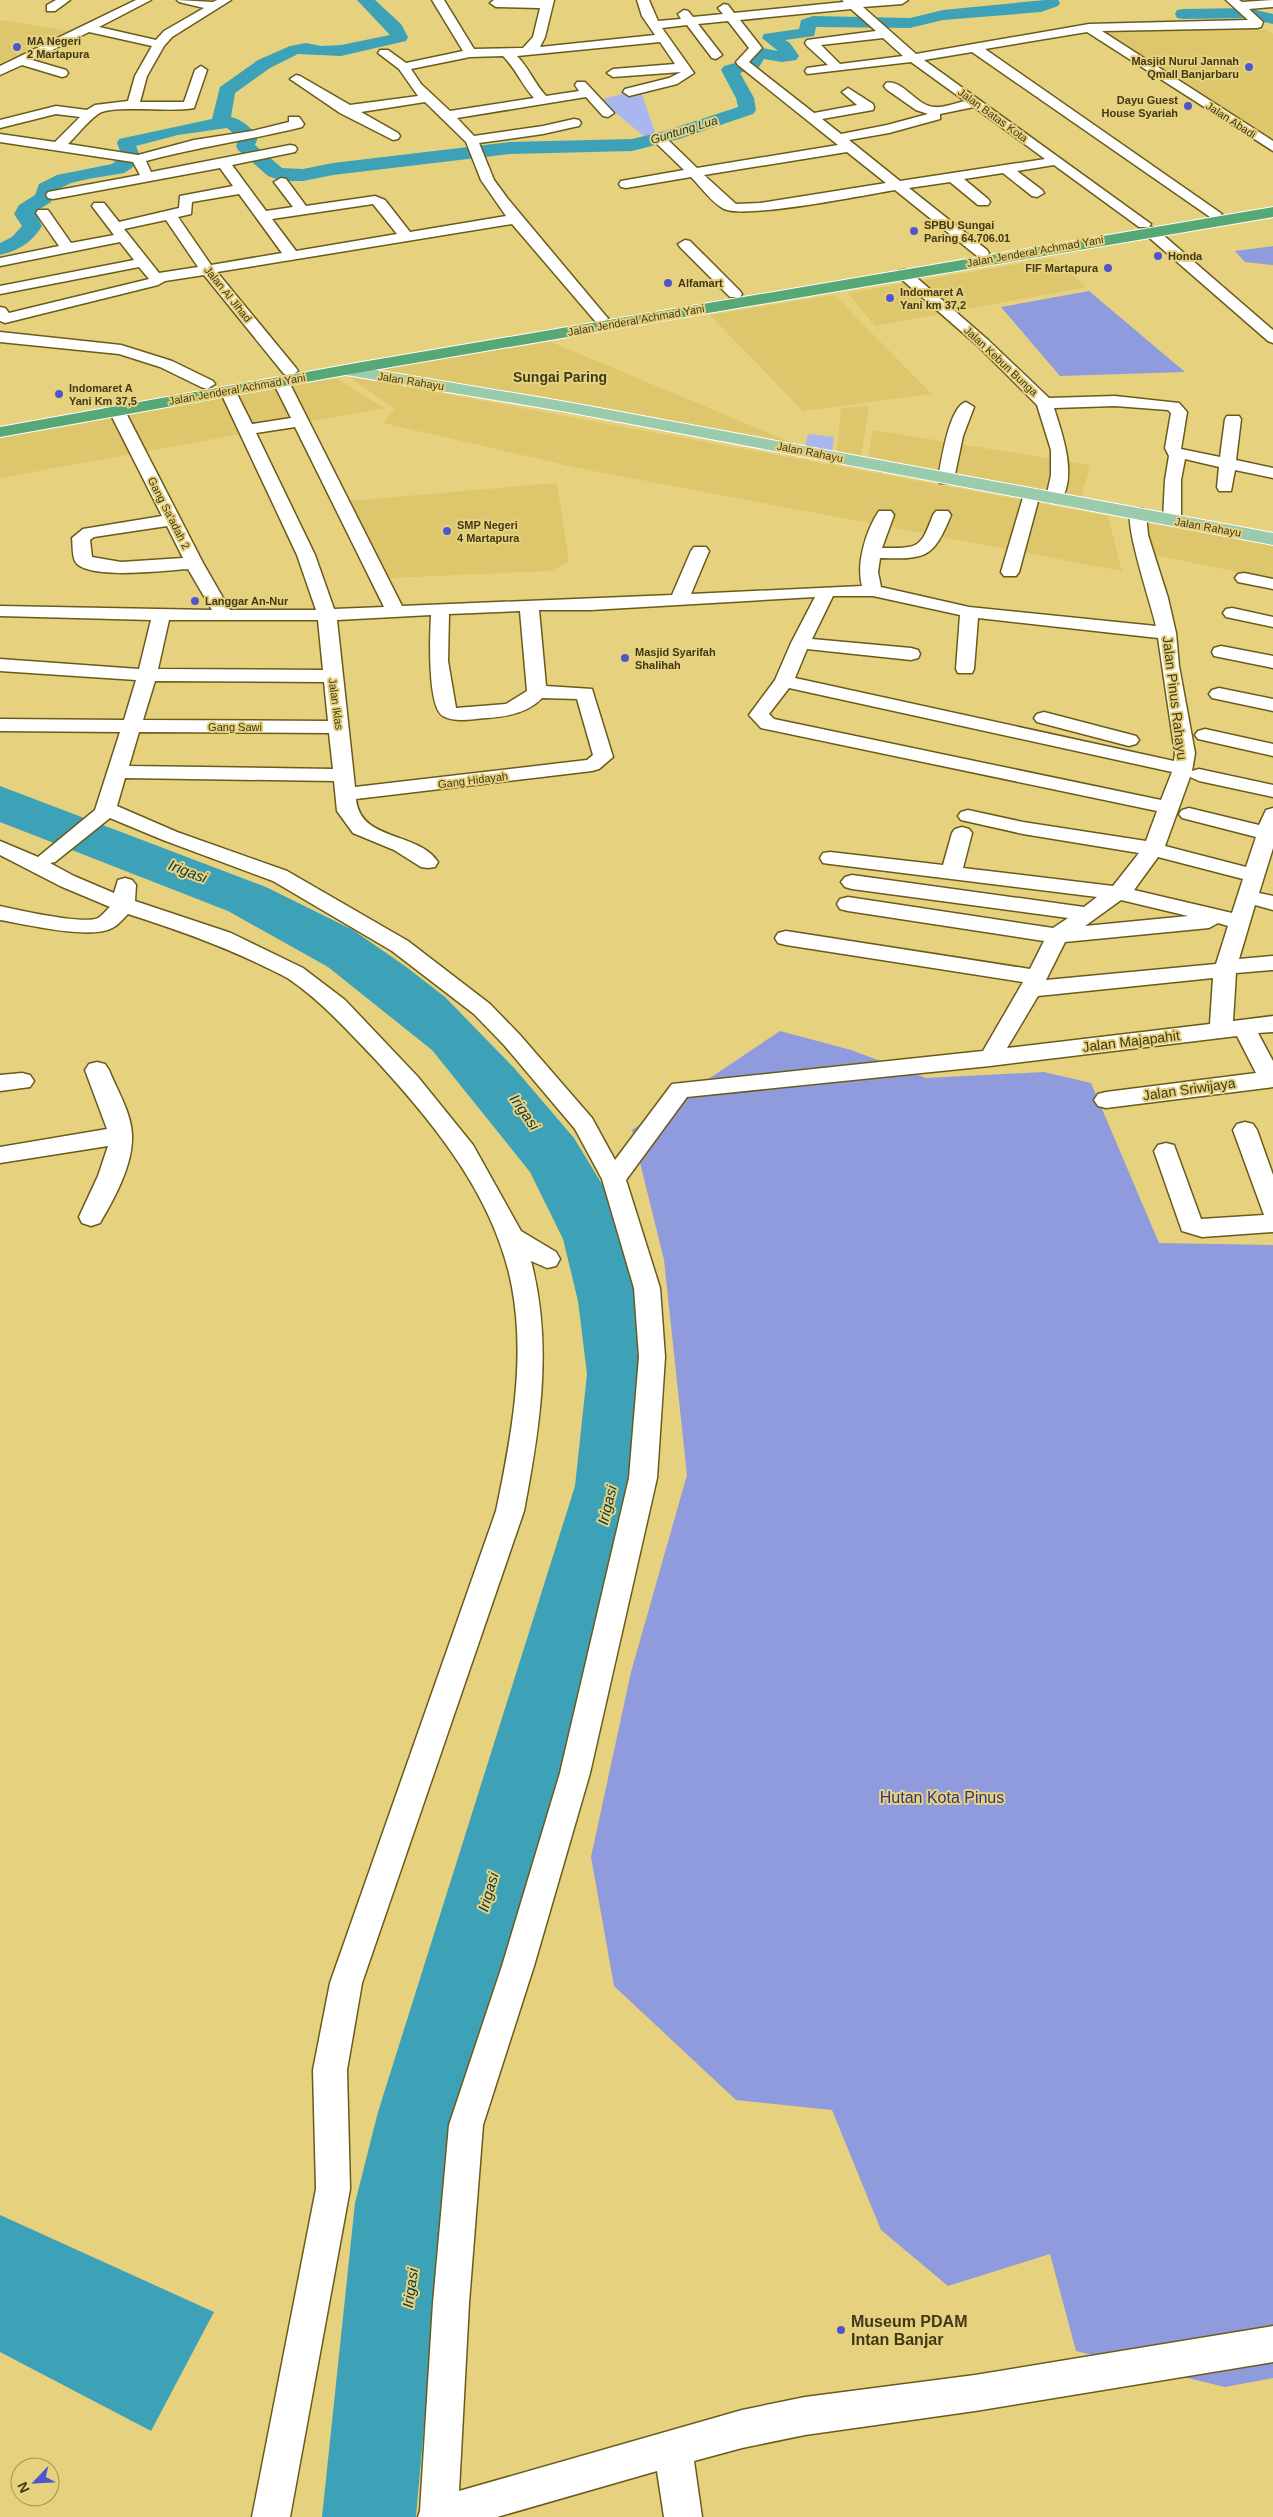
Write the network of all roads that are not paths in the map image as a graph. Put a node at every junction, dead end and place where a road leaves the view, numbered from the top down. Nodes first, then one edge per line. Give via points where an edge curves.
1 (64, 0) edge
2 (145, 0) edge
3 (184, 0) edge
4 (438, 0) edge
5 (643, 0) edge
6 (902, 0) edge
7 (220, 3) edge
8 (496, 3) dead end
9 (547, 3) edge
10 (851, 3) edge
11 (1235, 3) edge
12 (1273, 3) edge
13 (51, 8) dead end
14 (724, 8) dead end
15 (767, 10) junction
16 (687, 18) junction
17 (731, 18) junction
18 (654, 25) junction
19 (779, 26) dead end
20 (1089, 28) junction
21 (90, 29) junction
22 (884, 34) junction
23 (663, 38) junction
24 (159, 44) junction
25 (973, 47) junction
26 (526, 52) junction
27 (673, 52) junction
28 (384, 53) dead end
29 (470, 53) junction
30 (508, 54) junction
31 (656, 54) dead end
32 (716, 55) dead end
33 (914, 58) junction
34 (22, 61) junction
35 (685, 66) junction
36 (404, 67) junction
37 (838, 68) junction
38 (201, 70) dead end
39 (0, 71) edge
40 (811, 71) dead end
41 (62, 73) dead end
42 (613, 73) dead end
43 (296, 79) dead end
44 (890, 86) dead end
45 (629, 92) dead end
46 (848, 92) dead end
47 (428, 98) junction
48 (543, 100) junction
49 (977, 103) junction
50 (128, 106) junction
51 (345, 110) junction
52 (933, 111) junction
53 (608, 113) dead end
54 (90, 114) junction
55 (449, 115) junction
56 (814, 117) junction
57 (294, 120) dead end
58 (574, 122) dead end
59 (0, 124) edge
60 (393, 136) dead end
61 (0, 138) edge
62 (840, 138) junction
63 (662, 143) dead end
64 (851, 147) junction
65 (57, 148) junction
66 (1273, 148) edge
67 (290, 149) dead end
68 (476, 149) junction
69 (138, 158) junction
70 (1056, 161) junction
71 (223, 164) junction
72 (1006, 169) junction
73 (695, 173) junction
74 (148, 177) junction
75 (953, 177) junction
76 (281, 182) dead end
77 (626, 184) dead end
78 (899, 185) junction
79 (242, 189) junction
80 (1037, 193) dead end
81 (53, 195) dead end
82 (983, 202) dead end
83 (1273, 205) edge
84 (99, 206) dead end
85 (302, 210) junction
86 (1273, 212) edge
87 (43, 213) dead end
88 (1215, 214) junction
89 (170, 215) junction
90 (262, 216) junction
91 (516, 219) junction
92 (1147, 228) junction
93 (119, 232) junction
94 (406, 237) junction
95 (685, 244) dead end
96 (68, 248) junction
97 (1028, 249) junction
98 (982, 253) junction
99 (292, 256) junction
100 (0, 262) edge
101 (144, 262) junction
102 (207, 268) junction
103 (904, 274) junction
104 (156, 278) junction
105 (0, 290) edge
106 (734, 294) junction
107 (2, 316) edge
108 (600, 318) junction
109 (1266, 326) edge
110 (517, 335) junction
111 (0, 337) edge
112 (1273, 338) edge
113 (482, 342) junction
114 (346, 370) junction
115 (286, 376) junction
116 (207, 384) junction
117 (228, 391) junction
118 (1045, 403) junction
119 (966, 407) dead end
120 (87, 410) junction
121 (117, 411) junction
122 (40, 418) junction
123 (1233, 419) dead end
124 (0, 420) edge
125 (301, 421) junction
126 (248, 430) junction
127 (0, 432) edge
128 (1178, 454) junction
129 (1228, 464) junction
130 (1273, 473) edge
131 (946, 479) junction
132 (1224, 486) dead end
133 (1032, 494) junction
134 (1054, 498) junction
135 (1137, 513) junction
136 (885, 515) dead end
137 (942, 515) dead end
138 (172, 520) junction
139 (1172, 520) junction
140 (1273, 539) edge
141 (700, 551) dead end
142 (872, 553) junction
143 (194, 562) junction
144 (1010, 572) dead end
145 (1244, 578) dead end
146 (1273, 584) edge
147 (872, 591) junction
148 (827, 592) junction
149 (678, 600) junction
150 (528, 605) junction
151 (440, 609) junction
152 (0, 611) edge
153 (396, 612) junction
154 (969, 612) junction
155 (1232, 613) dead end
156 (161, 615) junction
157 (224, 615) junction
158 (327, 615) junction
159 (1273, 622) edge
160 (1167, 633) junction
161 (800, 642) junction
162 (1221, 652) dead end
163 (911, 654) dead end
164 (1273, 662) edge
165 (0, 664) edge
166 (965, 669) dead end
167 (146, 675) junction
168 (332, 676) junction
169 (784, 681) junction
170 (537, 692) junction
171 (1219, 694) dead end
172 (1273, 705) edge
173 (1044, 718) dead end
174 (0, 724) edge
175 (130, 727) junction
176 (339, 727) junction
177 (932, 736) junction
178 (1205, 736) dead end
179 (1273, 750) edge
180 (1189, 766) junction
181 (118, 772) junction
182 (346, 784) junction
183 (1273, 791) edge
184 (1168, 808) junction
185 (105, 811) junction
186 (1189, 814) dead end
187 (1270, 823) edge
188 (0, 847) edge
189 (1152, 848) junction
190 (52, 854) dead end
191 (830, 858) dead end
192 (428, 862) dead end
193 (951, 872) junction
194 (1254, 875) junction
195 (852, 882) dead end
196 (1118, 893) junction
197 (124, 895) junction
198 (1248, 897) junction
199 (1273, 903) edge
200 (848, 904) dead end
201 (0, 913) edge
202 (1088, 914) junction
203 (1235, 918) junction
204 (1057, 936) junction
205 (786, 938) dead end
206 (1273, 964) edge
207 (1225, 968) junction
208 (1034, 983) junction
209 (1273, 1024) edge
210 (1244, 1028) junction
211 (1221, 1030) junction
212 (990, 1058) junction
213 (97, 1070) dead end
214 (1272, 1079) edge
215 (1106, 1100) dead end
216 (1244, 1130) dead end
217 (120, 1135) junction
218 (1166, 1151) dead end
219 (0, 1155) edge
220 (614, 1179) junction
221 (1273, 1209) edge
222 (91, 1218) dead end
223 (1273, 1224) edge
224 (512, 1237) junction
225 (547, 1259) dead end
226 (1273, 2344) edge
227 (672, 2448) junction
228 (271, 2517) edge
229 (439, 2517) edge
230 (683, 2517) edge

1 - 13 street
2 - 21 street
3 - 7 street
4 - 29 street
5 - 18 street
6 - 10 street
7 - 24 street via 168,34
8 - 9 street
9 - 26 street via 539,37
10 - 15 street
10 - 22 street, Jalan Batas Kota
11 - 12 street
11 - 20 street via 1256,24
14 - 17 street
15 - 17 street
15 - 19 street
16 - 17 street
16 - 18 street
16 - 32 street
17 - 56 street via 756,48 742,60
18 - 23 street
20 - 25 street
20 - 66 street, Jalan Abadi
21 - 24 street
21 - 34 street
22 - 33 street, Jalan Batas Kota
22 - 37 street via 811,43
23 - 26 street
23 - 27 street
24 - 50 street via 141,76 135,102
25 - 33 street
25 - 88 street
26 - 30 street
27 - 31 street
27 - 35 street
28 - 36 street
29 - 30 street
29 - 36 street
30 - 48 street
33 - 37 street
33 - 49 street, Jalan Batas Kota
34 - 39 street
34 - 41 street
35 - 42 street
35 - 45 street via 688,73 676,80
36 - 47 street
37 - 40 street
38 - 50 street via 188,105
43 - 51 street
44 - 52 street via 921,107
46 - 56 street via 868,107
47 - 51 street
47 - 55 street
48 - 53 street via 585,89
48 - 55 street
49 - 52 street
49 - 70 street, Jalan Batas Kota
50 - 54 street via 104,106
51 - 60 street
52 - 62 street via 936,114 933,117
54 - 59 street via 56,110
54 - 65 street
55 - 68 street
56 - 62 street
57 - 69 street via 297,124
58 - 68 street
61 - 65 street
62 - 64 street
63 - 73 street
64 - 73 street
64 - 78 street
65 - 69 street
67 - 71 street
68 - 91 street via 486,177
69 - 74 street
70 - 72 street
70 - 92 street, Jalan Batas Kota
71 - 74 street
71 - 79 street
72 - 75 street
72 - 80 street
73 - 77 street
73 - 78 street via 718,198 735,208
74 - 81 street
75 - 78 street
75 - 82 street
76 - 85 street
78 - 98 street
79 - 89 street via 185,199 187,210
79 - 90 street
83 - 88 highway, Jalan Jenderal Achmad Yani
84 - 93 street
85 - 90 street
85 - 94 street via 378,201
86 - 92 highway, Jalan Jenderal Achmad Yani
87 - 96 street
88 - 92 highway, Jalan Jenderal Achmad Yani
89 - 93 street
89 - 102 street, Jalan Al Jihad
90 - 99 street
91 - 94 street
91 - 108 street
92 - 97 highway, Jalan Jenderal Achmad Yani
92 - 109 street, Jalan Batas Kota
93 - 96 street
93 - 101 street
94 - 99 street
95 - 106 street
96 - 100 street
97 - 98 highway, Jalan Jenderal Achmad Yani
97 - 103 highway, Jalan Jenderal Achmad Yani
98 - 106 highway, Jalan Jenderal Achmad Yani
99 - 102 street
101 - 104 street
101 - 105 street
102 - 104 street
102 - 115 street, Jalan Al Jihad
103 - 110 highway, Jalan Jenderal Achmad Yani
103 - 118 street, Jalan Kebun Bunga via 983,342
104 - 107 street via 158,281 155,283
106 - 108 highway, Jalan Jenderal Achmad Yani
108 - 110 highway, Jalan Jenderal Achmad Yani
109 - 112 street, Jalan Batas Kota
110 - 113 highway, Jalan Jenderal Achmad Yani
111 - 116 street via 121,350 166,364
113 - 114 highway, Jalan Jenderal Achmad Yani
113 - 115 highway, Jalan Jenderal Achmad Yani
114 - 115 highway, Jalan Jenderal Achmad Yani
114 - 131 main road, Jalan Rahayu via 576,409
115 - 116 highway, Jalan Jenderal Achmad Yani
115 - 117 highway, Jalan Jenderal Achmad Yani
115 - 125 street, Jalan Al Jihad
116 - 120 highway, Jalan Jenderal Achmad Yani
117 - 121 highway, Jalan Jenderal Achmad Yani
117 - 126 street, Jalan Iklas
118 - 128 street via 1115,401 1173,406 1178,410 1173,448
118 - 134 street, Jalan Kebun Bunga via 1059,450 1059,475
119 - 131 street via 955,436
120 - 121 highway, Jalan Jenderal Achmad Yani
120 - 122 highway, Jalan Jenderal Achmad Yani
121 - 138 street, Gang Sa'adah 2
122 - 124 highway, Jalan Jenderal Achmad Yani
122 - 127 highway, Jalan Jenderal Achmad Yani
123 - 129 street
125 - 126 street
125 - 153 street, Jalan Al Jihad
126 - 158 street, Jalan Iklas via 306,555
128 - 129 street
128 - 139 street via 1173,480
129 - 130 street
129 - 132 street
131 - 133 main road, Jalan Rahayu
133 - 134 main road, Jalan Rahayu
133 - 144 street
134 - 135 main road, Jalan Rahayu
135 - 139 main road, Jalan Rahayu
135 - 160 street, Jalan Pinus Rahayu via 1139,535
136 - 142 street
137 - 142 street via 932,540 925,548 913,552
138 - 143 street, Gang Sa'adah 2
138 - 143 street via 89,533 81,538 83,560 94,566 123,567
139 - 140 main road, Jalan Rahayu
141 - 149 street
142 - 147 street via 868,574
143 - 157 street, Gang Sa'adah 2
145 - 146 street
147 - 148 street
147 - 154 street
148 - 149 street
148 - 161 street
149 - 150 street
150 - 151 street
150 - 170 street
151 - 153 street
151 - 170 street via 439,661 449,712 509,709 530,701
152 - 156 street
153 - 158 street
154 - 160 street
154 - 166 street
155 - 159 street
156 - 157 street
156 - 167 street
157 - 158 street
158 - 168 street, Jalan Iklas
160 - 180 street, Jalan Pinus Rahayu
161 - 163 street
161 - 169 street
162 - 164 street
165 - 167 street
167 - 168 street
167 - 175 street
168 - 176 street, Jalan Iklas
169 - 177 street
169 - 177 street via 759,715 768,724
170 - 182 street, Gang Hidayah via 585,693 602,747 603,757 598,762 478,779
171 - 172 street
173 - 180 street
174 - 175 street, Gang Sawi
175 - 176 street, Gang Sawi
175 - 181 street
176 - 182 street, Jalan Iklas
177 - 180 street
177 - 184 street
178 - 179 street
180 - 183 street
180 - 184 street, Jalan Pinus Rahayu
181 - 182 street, Gang Hidayah
181 - 185 street
182 - 192 street, Jalan Iklas via 347,811 360,829 401,846
184 - 189 street, Jalan Pinus Rahayu
185 - 190 street
185 - 220 street via 280,876 400,946 475,1003 512,1040 584,1124
186 - 187 street
187 - 194 street
188 - 197 street via 67,881
189 - 193 street via 1023,828 965,825
189 - 194 street
189 - 196 street, Jalan Pinus Rahayu
191 - 193 street
193 - 196 street
194 - 198 street
195 - 202 street
196 - 202 street, Jalan Pinus Rahayu
196 - 203 street
197 - 201 street via 106,923 87,926
197 - 224 street via 295,973 337,1005 410,1082 465,1152
198 - 199 street
198 - 203 street
200 - 204 street
202 - 204 street, Jalan Pinus Rahayu
203 - 204 street
203 - 207 street
204 - 208 street, Jalan Pinus Rahayu
205 - 208 street
206 - 207 street
207 - 208 street
207 - 211 street
208 - 212 street, Jalan Pinus Rahayu
209 - 210 street, Jalan Majapahit
210 - 211 street, Jalan Majapahit
210 - 214 street
211 - 212 street, Jalan Majapahit
212 - 220 street, Jalan Majapahit via 680,1090
213 - 217 street
214 - 215 street, Jalan Sriwijaya
216 - 221 street
217 - 219 street
217 - 222 street via 118,1152
218 - 223 street via 1191,1225 1202,1228
220 - 229 street via 647,1288 652,1358 643,1478 575,1773 518,1966 466,2125 451,2303
224 - 225 street
224 - 228 street via 525,1288 531,1348 523,1445 510,1511 346,1982 330,2070 333,2190
226 - 227 street via 975,2393 805,2416
227 - 229 street
227 - 230 street

